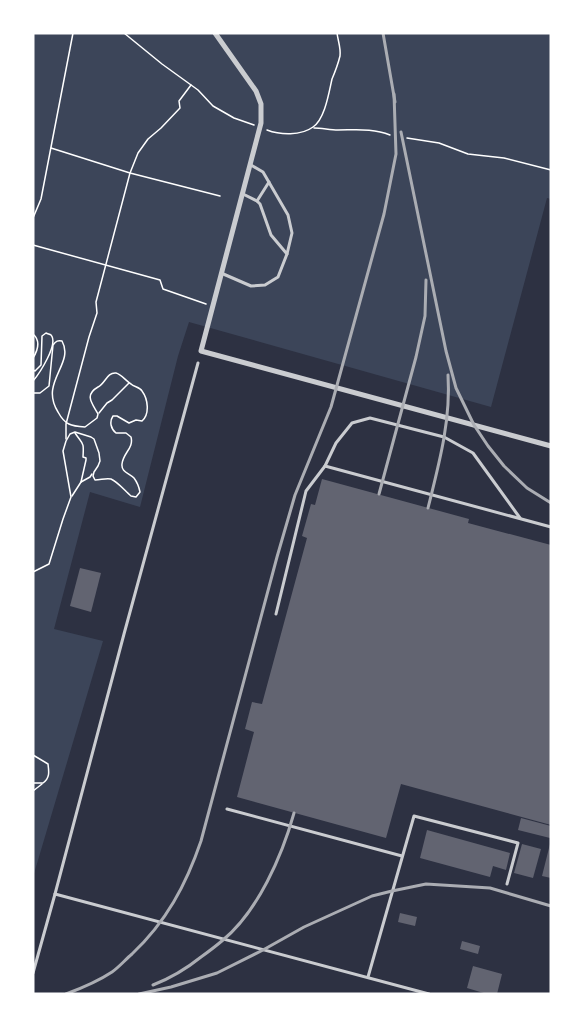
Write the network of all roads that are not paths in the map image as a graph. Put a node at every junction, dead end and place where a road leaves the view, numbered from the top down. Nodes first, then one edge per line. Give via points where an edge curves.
1 (215, 33) edge
2 (251, 165) junction
3 (269, 181) junction
4 (243, 194) junction
5 (257, 201) junction
6 (287, 254) junction
7 (221, 273) junction
8 (198, 363) dead end
9 (551, 446) edge
10 (325, 466) junction
11 (520, 518) junction
12 (551, 527) edge
13 (276, 614) dead end
14 (227, 809) dead end
15 (402, 856) junction
16 (507, 884) dead end
17 (55, 894) junction
18 (33, 973) edge
19 (368, 977) junction
20 (429, 994) edge

1 - 2 street via 251,83 261,104 261,123
2 - 3 lane
2 - 4 street
3 - 5 lane
3 - 6 lane via 288,215 292,233
4 - 5 lane
4 - 7 street
5 - 6 lane via 271,235
6 - 7 lane via 278,277 265,285 251,286
7 - 9 street via 201,351
8 - 17 lane
10 - 11 lane
10 - 11 lane via 352,423 370,418 444,437 473,453
10 - 13 lane via 306,491
11 - 12 lane
14 - 15 lane
15 - 16 lane via 414,816 518,843
15 - 19 lane
17 - 18 lane
17 - 19 lane
19 - 20 lane

